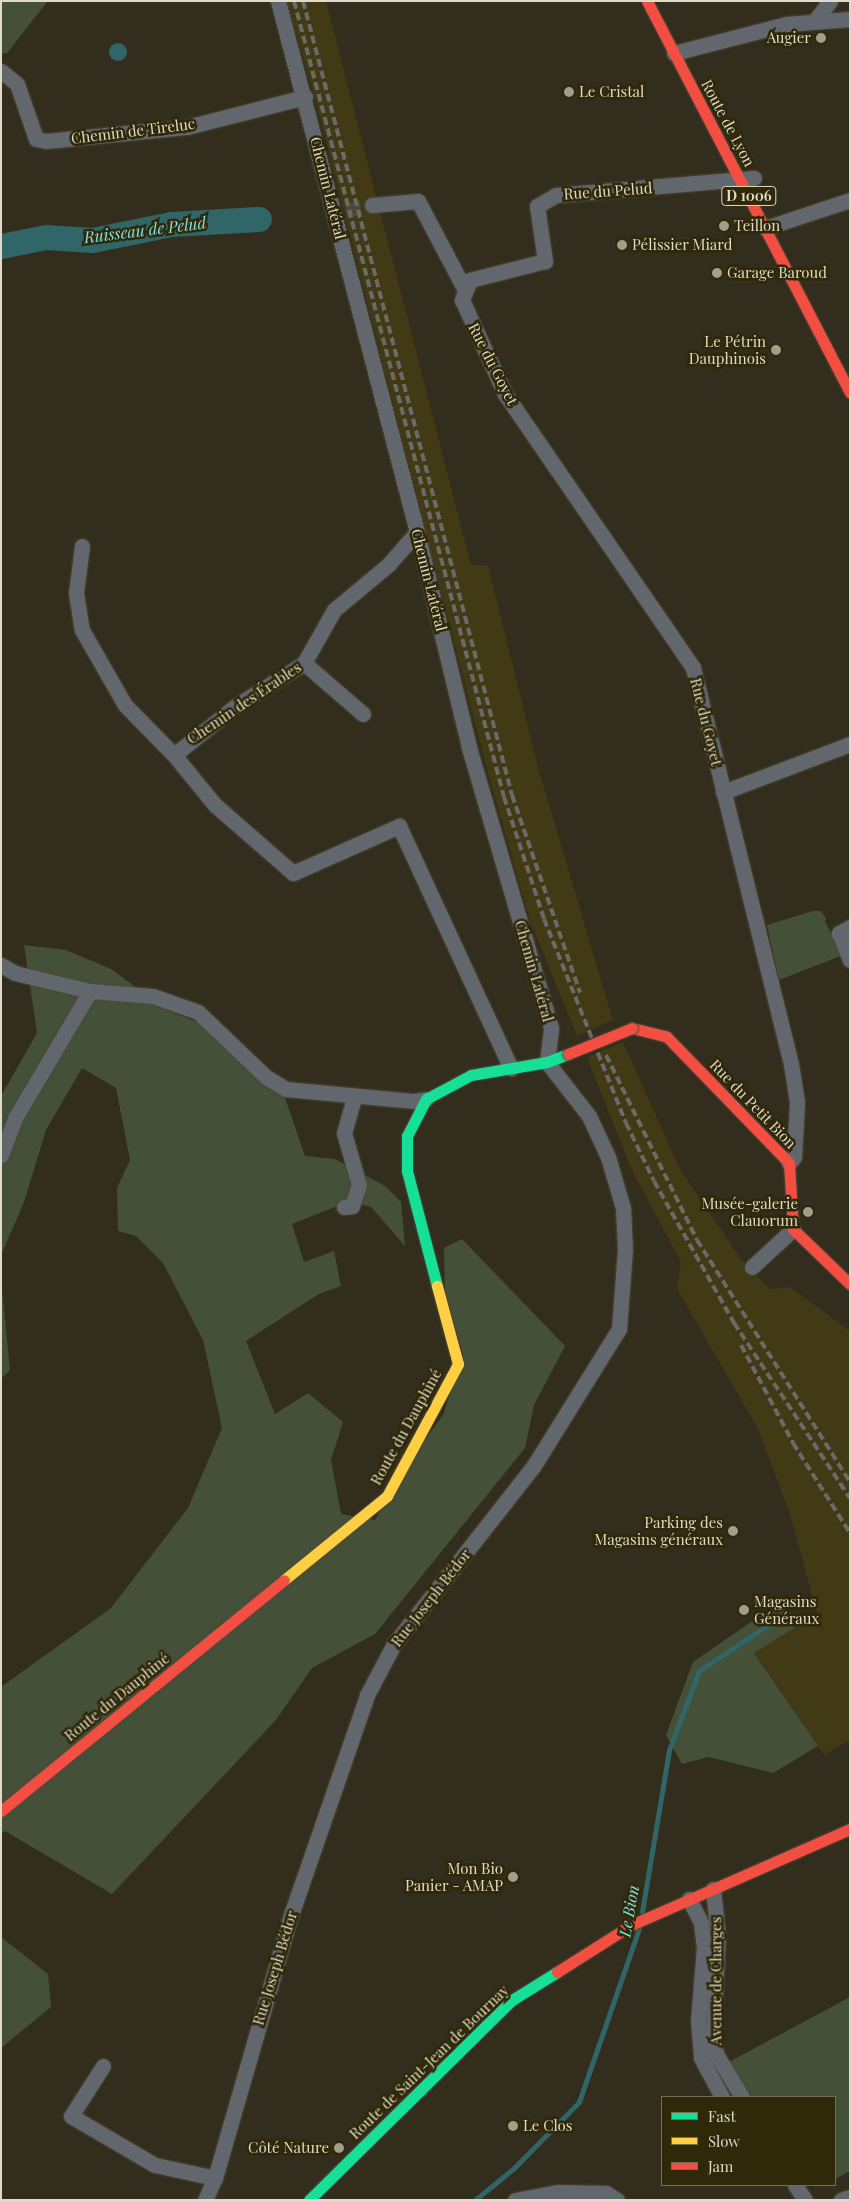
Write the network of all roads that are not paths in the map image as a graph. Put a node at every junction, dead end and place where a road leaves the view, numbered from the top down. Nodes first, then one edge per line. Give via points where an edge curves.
1 (278, 1) edge
2 (647, 1) edge
3 (830, 1) edge
4 (670, 17) dead end
5 (850, 19) edge
6 (816, 20) junction
7 (680, 50) junction
8 (1, 71) edge
9 (305, 97) junction
10 (747, 179) junction
11 (850, 200) edge
12 (372, 205) tunnel mouth
13 (771, 225) junction
14 (468, 285) junction
15 (847, 371) edge
16 (850, 392) edge
17 (417, 532) junction
18 (82, 546) dead end
19 (304, 663) junction
20 (363, 714) dead end
21 (850, 744) edge
22 (174, 755) junction
23 (723, 792) junction
24 (850, 927) edge
25 (850, 960) edge
26 (1, 965) edge
27 (90, 991) junction
28 (547, 1062) junction
29 (511, 1068) junction
30 (354, 1097) junction
31 (426, 1099) junction
32 (1, 1155) edge
33 (789, 1163) junction
34 (344, 1207) dead end
35 (793, 1229) junction
36 (752, 1267) dead end
37 (850, 1284) edge
38 (1, 1811) edge
39 (850, 1828) edge
40 (714, 1889) junction
41 (689, 1899) junction
42 (103, 2066) dead end
43 (721, 2096) edge
44 (741, 2096) edge
45 (215, 2178) junction
46 (796, 2186) edge
47 (850, 2196) edge
48 (205, 2200) edge
49 (309, 2200) edge
50 (516, 2200) edge
51 (617, 2200) edge
52 (806, 2200) edge
53 (841, 2200) edge

1 - 9 street, Chemin Latéral
2 - 7 street, Route de Lyon / D 1006
3 - 6 street
4 - 7 street, Route de Lyon / D 1006
5 - 6 street
6 - 7 street
7 - 10 street, Route de Lyon / D 1006
8 - 9 street, Chemin de Tireluc via 17,84 36,139 46,141 187,127
9 - 17 street, Chemin Latéral via 340,212
10 - 13 street, Route de Lyon / D 1006
10 - 14 street, Rue du Pelud via 556,195 537,206 544,261
11 - 13 street
12 - 14 street via 418,201
13 - 15 street, Route de Lyon / D 1006
14 - 23 street, Rue du Goyet via 462,300 504,394 693,668
15 - 16 street, Route de Lyon / D 1006
17 - 19 street, Chemin des Érables via 388,565 334,610
17 - 28 street, Chemin Latéral via 469,747 551,1028
18 - 22 street via 76,593 82,630 125,705
19 - 20 street
19 - 22 street, Chemin des Érables via 237,705
21 - 23 street
22 - 29 street, Chemin des Érables via 215,805 293,873 399,826
23 - 33 street, Rue du Goyet via 791,1064 797,1103 794,1157
24 - 25 street via 840,933
26 - 27 street via 16,973
27 - 30 street via 153,996 198,1012 266,1077 286,1089
27 - 32 street via 15,1118
28 - 29 street
28 - 33 street, Rue du Petit Bion, bridge via 632,1028 668,1038
28 - 45 street, Rue Joseph Bédor via 589,1116 608,1156 623,1208 625,1250 619,1329 533,1467 394,1644 367,1694 292,1912
29 - 31 street via 471,1075
30 - 31 street
30 - 34 street via 344,1133 359,1185 352,1206
31 - 38 street, Route du Dauphiné via 407,1136 407,1171 458,1364 387,1496
33 - 35 street, Rue du Petit Bion
35 - 36 street
35 - 37 street
39 - 40 street, Route de Saint-Jean de Bournay
40 - 41 street, Route de Saint-Jean de Bournay
40 - 44 street, Avenue de Charges via 718,1935 713,2031 716,2054
41 - 43 street, Avenue de Charges via 701,1924 704,1948 698,2022 701,2058
41 - 49 street, Route de Saint-Jean de Bournay via 631,1925 512,2000
42 - 45 street via 71,2116 155,2165
45 - 48 street, Rue Joseph Bédor
46 - 52 street
47 - 53 street
50 - 51 street via 558,2192 606,2193

